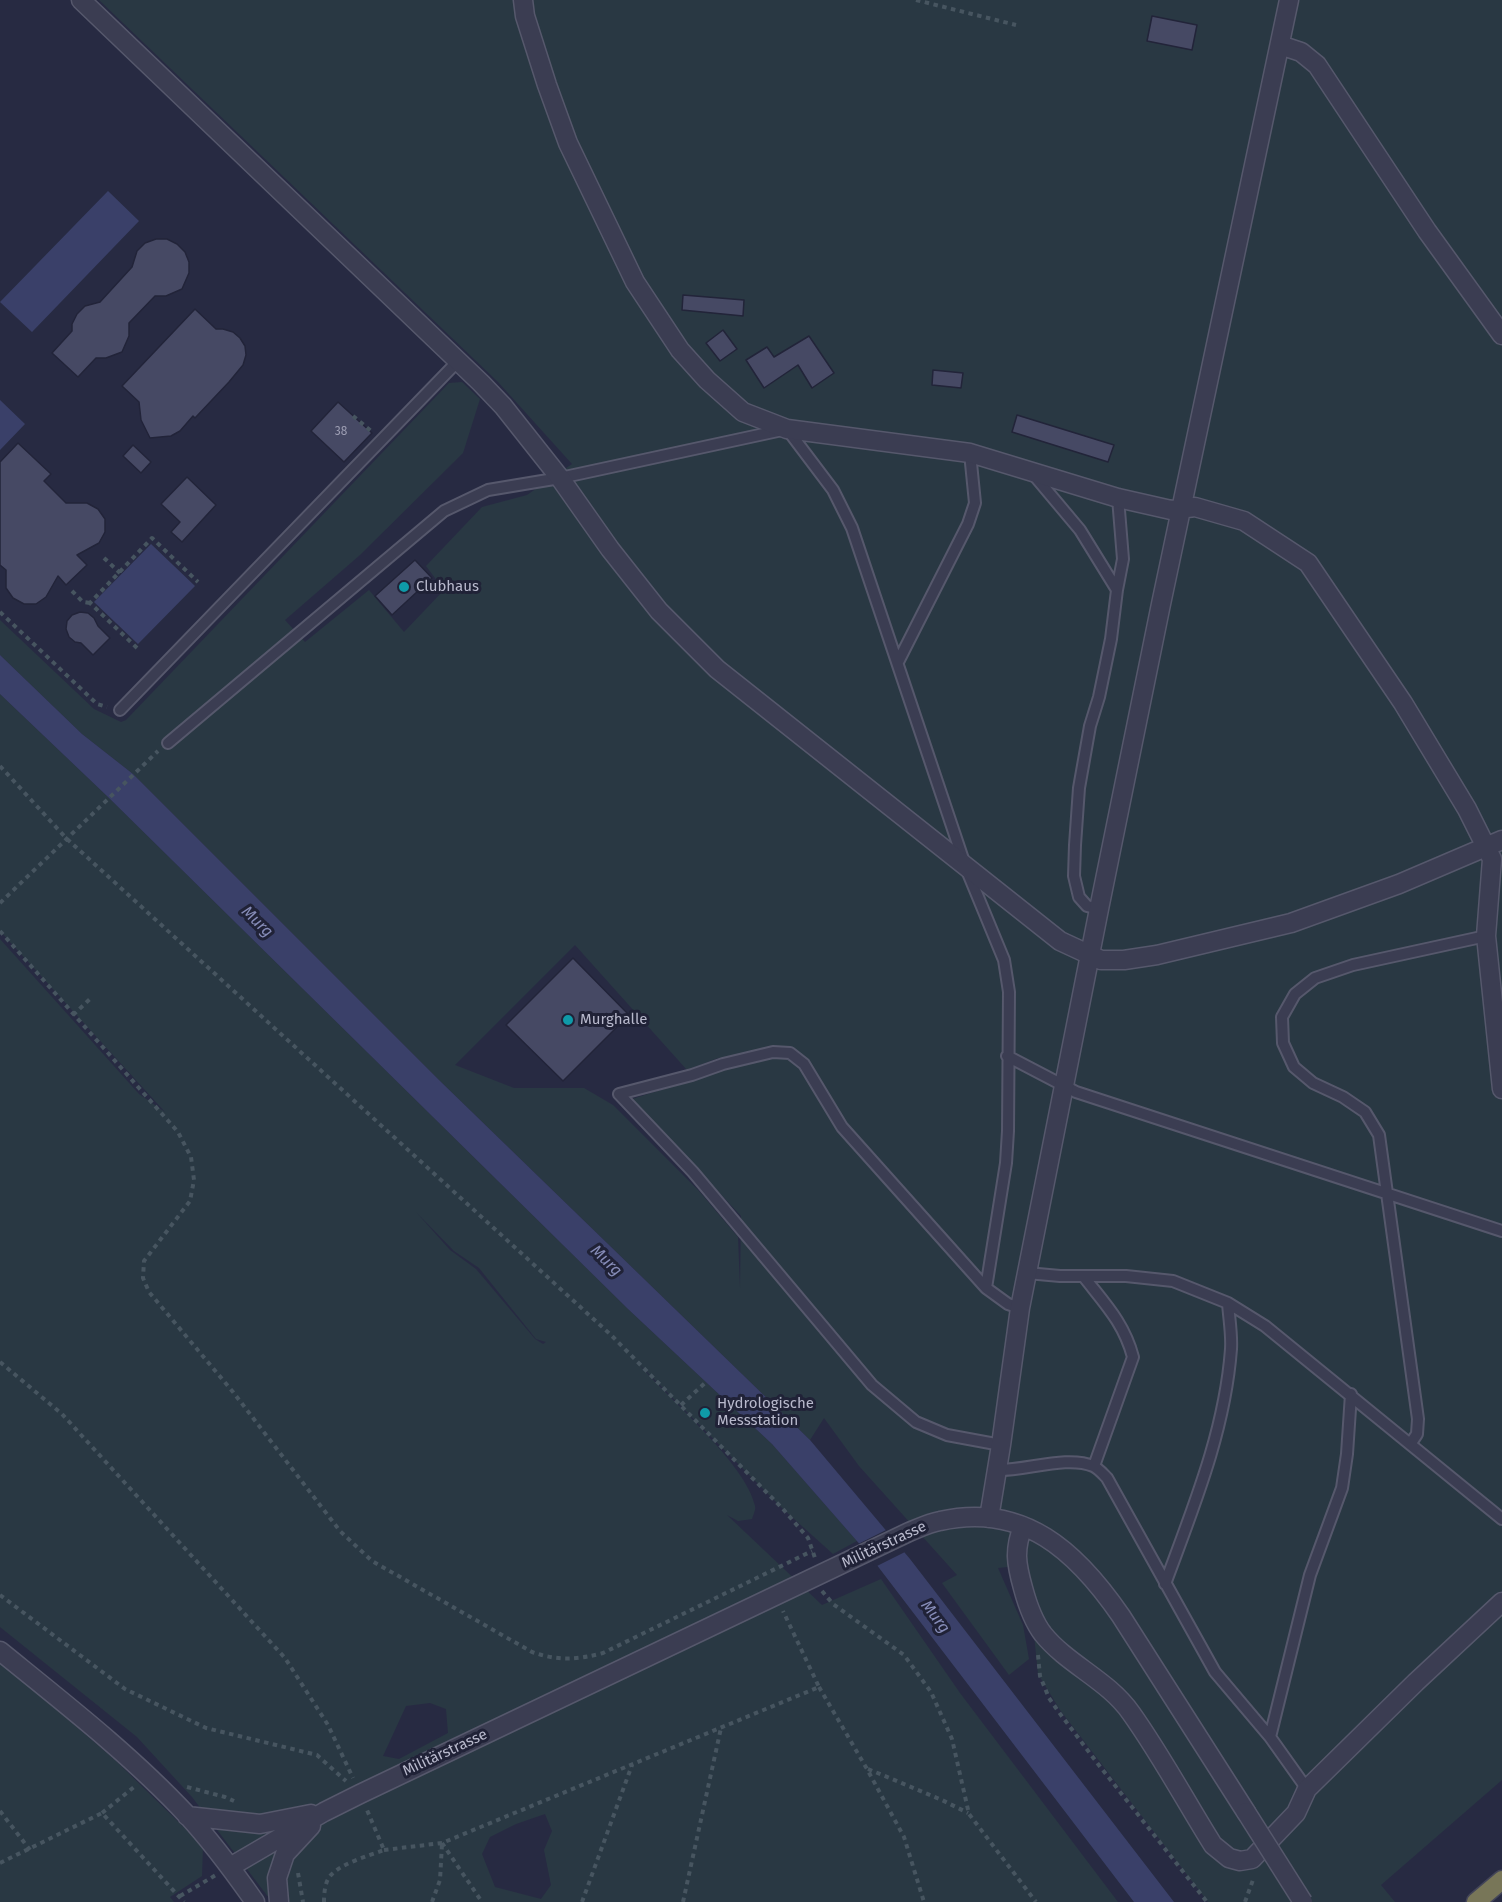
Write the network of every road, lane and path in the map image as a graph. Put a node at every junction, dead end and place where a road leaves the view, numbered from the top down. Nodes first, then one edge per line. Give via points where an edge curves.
1 (81, 0) edge
2 (523, 0) edge
3 (916, 0) edge
4 (1289, 0) edge
5 (1016, 26) dead end
6 (1280, 45) junction
7 (1502, 335) edge
8 (459, 360) junction
9 (353, 416) dead end
10 (369, 429) dead end
11 (787, 429) junction
12 (970, 453) junction
13 (1030, 471) junction
14 (561, 478) junction
15 (1118, 498) junction
16 (1183, 508) junction
17 (104, 558) dead end
18 (120, 573) junction
19 (198, 582) dead end
20 (1117, 590) junction
21 (72, 591) dead end
22 (90, 603) junction
23 (0, 612) edge
24 (137, 648) dead end
25 (898, 662) junction
26 (120, 710) joint
27 (168, 743) joint
28 (0, 766) edge
29 (66, 838) junction
30 (1495, 844) edge
31 (966, 868) junction
32 (0, 903) edge
33 (1099, 909) junction
34 (0, 931) edge
35 (1486, 936) junction
36 (1090, 956) junction
37 (90, 999) dead end
38 (73, 1015) junction
39 (1007, 1056) junction
40 (1064, 1087) junction
41 (1502, 1089) edge
42 (1388, 1194) junction
43 (1502, 1231) edge
44 (1027, 1273) junction
45 (1084, 1277) junction
46 (986, 1288) junction
47 (1228, 1303) junction
48 (1020, 1308) junction
49 (0, 1362) edge
50 (706, 1382) dead end
51 (1350, 1394) junction
52 (681, 1405) junction
53 (1411, 1443) junction
54 (1001, 1445) junction
55 (1094, 1466) junction
56 (997, 1470) junction
57 (989, 1518) junction
58 (1502, 1519) edge
59 (1023, 1526) junction
60 (812, 1551) junction
61 (819, 1582) junction
62 (1165, 1584) junction
63 (0, 1595) edge
64 (776, 1596) junction
65 (1502, 1602) edge
66 (0, 1651) edge
67 (1038, 1652) dead end
68 (819, 1687) junction
69 (721, 1728) junction
70 (1270, 1737) junction
71 (632, 1764) junction
72 (867, 1769) junction
73 (148, 1776) junction
74 (182, 1784) dead end
75 (1307, 1790) junction
76 (360, 1794) junction
77 (0, 1811) edge
78 (324, 1812) junction
79 (102, 1813) junction
80 (969, 1814) junction
81 (187, 1816) junction
82 (260, 1824) junction
83 (442, 1843) junction
84 (30, 1850) junction
85 (384, 1850) junction
86 (285, 1854) junction
87 (1252, 1859) junction
88 (0, 1863) edge
89 (230, 1867) junction
90 (1502, 1880) edge
91 (180, 1896) junction
92 (184, 1902) edge
93 (255, 1902) edge
94 (279, 1902) edge
95 (303, 1902) edge
96 (324, 1902) edge
97 (432, 1902) edge
98 (482, 1902) edge
99 (582, 1902) edge
100 (683, 1902) edge
101 (924, 1902) edge
102 (1036, 1902) edge
103 (1207, 1902) edge
104 (1245, 1902) edge
105 (1303, 1902) edge
106 (1476, 1902) edge

1 - 8 street
2 - 11 street via 568,143 635,282 680,350 707,380 743,412
3 - 5 path
4 - 6 street
6 - 7 street via 1301,52 1317,65 1427,231
6 - 16 street
8 - 14 street via 503,406
8 - 26 lane
9 - 10 path
11 - 12 street
11 - 14 lane
11 - 25 lane via 833,490 852,528
12 - 13 street
12 - 25 lane via 975,503 968,524
13 - 15 street
13 - 20 lane via 1080,530
14 - 27 lane via 488,490 444,511
14 - 31 street via 659,611 717,669
15 - 16 street via 1171,510
15 - 20 lane via 1124,559
16 - 30 street via 1195,507 1244,521 1308,563 1403,703 1467,809
16 - 33 street
17 - 18 path
18 - 19 path via 152,538
18 - 22 path
20 - 33 lane via 1111,639 1079,788 1075,845 1074,876 1079,897 1087,906
21 - 22 path via 83,602
22 - 24 path
23 - 26 path via 97,704
25 - 31 lane
27 - 29 path
28 - 29 path
29 - 32 path
29 - 52 path via 611,1335
30 - 35 street
30 - 36 street via 1291,923 1146,956 1112,960
31 - 36 street via 1060,941
31 - 39 lane via 1004,960 1009,992
33 - 36 street
34 - 38 path
35 - 41 street
35 - 42 lane via 1315,978 1295,994 1282,1017 1283,1042 1294,1066 1313,1083 1365,1112 1379,1135
36 - 40 street
37 - 38 path
38 - 60 path via 178,1132 191,1157 194,1180 190,1201 144,1261 143,1278 148,1293 233,1392 340,1531 372,1561 532,1652 551,1658 581,1659 603,1653
39 - 40 lane
39 - 46 lane via 1006,1163
40 - 42 lane
40 - 44 street
42 - 43 lane
42 - 53 lane via 1418,1419 1417,1434
44 - 45 lane
44 - 48 street
45 - 47 lane via 1173,1281
45 - 55 lane via 1119,1320 1133,1357
46 - 48 lane via 1010,1306
46 - 54 lane via 842,1127 804,1064 790,1053 773,1052 619,1094 693,1172 872,1385 915,1422 947,1435
47 - 51 lane via 1265,1326
47 - 62 lane via 1232,1347 1224,1404 1208,1466
48 - 54 street
49 - 76 path via 62,1414 285,1658 328,1725
50 - 52 path
51 - 53 lane
51 - 70 lane via 1342,1488 1310,1575
52 - 60 path via 783,1509 808,1538
53 - 58 lane
54 - 56 street
55 - 56 lane via 1073,1462
55 - 62 lane via 1107,1478
56 - 57 street
57 - 59 street, Militärstrasse
57 - 61 street, Militärstrasse via 937,1521 850,1561
59 - 87 street via 1016,1556 1026,1598 1042,1632 1131,1712 1213,1845 1229,1858
59 - 105 street, Militärstrasse, bridge via 1054,1541 1100,1586
60 - 61 path
61 - 64 street, Militärstrasse
61 - 80 path via 833,1604 904,1655 931,1692 952,1738
62 - 70 lane via 1215,1672
63 - 76 path via 124,1689 206,1728 317,1755
64 - 68 path
64 - 76 street, Militärstrasse
65 - 75 street
66 - 73 street
67 - 103 path via 1040,1676 1049,1698
68 - 69 path
68 - 72 path
69 - 71 path
69 - 100 path
70 - 75 lane
71 - 83 path
71 - 99 path
72 - 80 path
72 - 101 path via 904,1837
73 - 79 path
73 - 81 street
74 - 82 path via 190,1790 240,1804
75 - 87 street via 1296,1813
76 - 78 street, Militärstrasse
76 - 85 path
77 - 84 path
78 - 82 street, Militärstrasse
78 - 86 street, Militärstrasse
78 - 89 street, Militärstrasse
79 - 84 path
79 - 91 path
80 - 102 path
81 - 82 street, Militärstrasse
81 - 89 street
83 - 85 path
83 - 97 path via 440,1880
83 - 98 path
84 - 88 path
85 - 96 path via 330,1875
86 - 94 street, Militärstrasse via 277,1878
86 - 95 path via 298,1872
87 - 104 path via 1256,1871
89 - 91 path
89 - 93 street
90 - 106 highway
91 - 92 path

